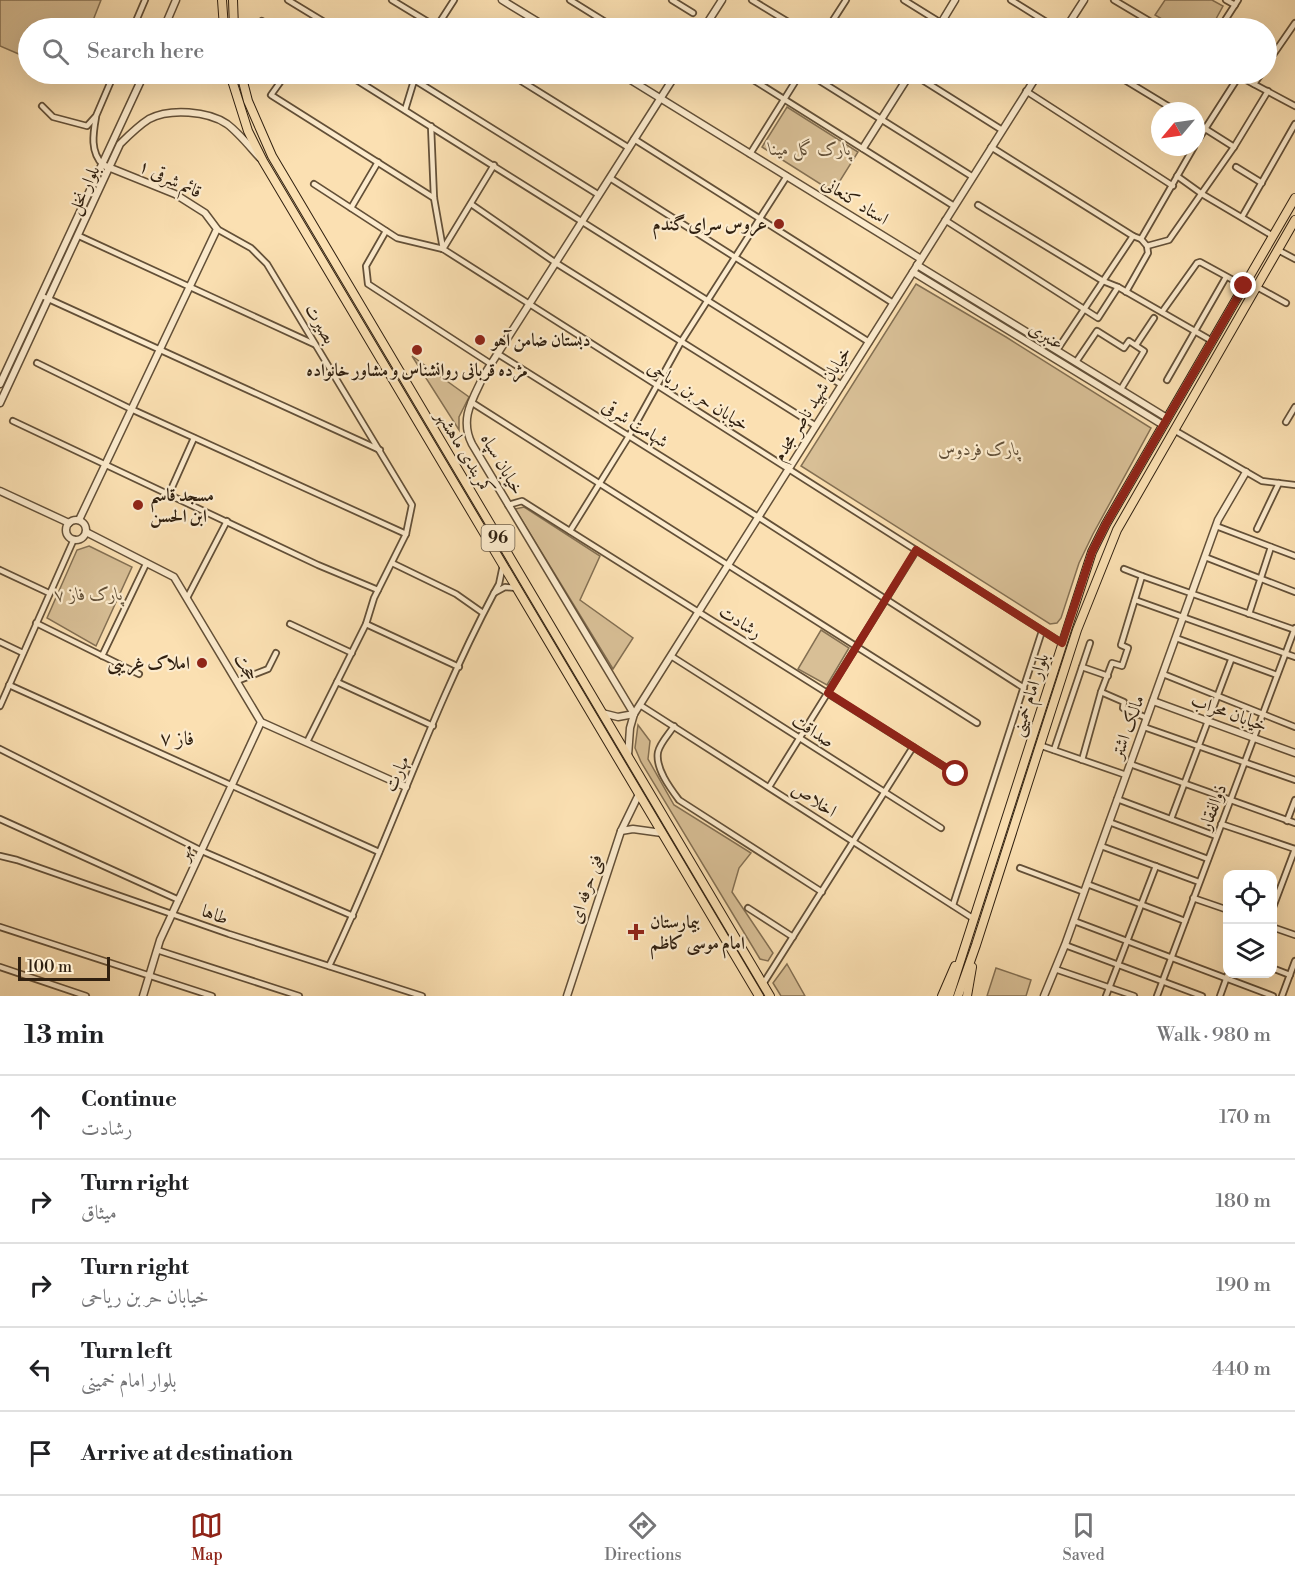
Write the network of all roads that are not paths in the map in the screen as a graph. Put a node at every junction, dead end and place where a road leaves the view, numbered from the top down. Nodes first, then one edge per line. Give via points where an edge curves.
1 (145, 0) edge
2 (176, 0) edge
3 (222, 0) edge
4 (233, 0) edge
5 (288, 0) edge
6 (392, 0) edge
7 (454, 0) edge
8 (502, 0) edge
9 (570, 0) edge
10 (672, 0) edge
11 (722, 0) edge
12 (752, 0) edge
13 (846, 0) edge
14 (903, 0) edge
15 (955, 0) edge
16 (1011, 0) edge
17 (1084, 0) edge
18 (1114, 0) edge
19 (1226, 0) edge
20 (1238, 0) edge
21 (1235, 5) junction
22 (693, 13) dead end
23 (137, 18) edge
24 (168, 18) edge
25 (223, 18) edge
26 (234, 18) edge
27 (318, 18) edge
28 (421, 18) edge
29 (443, 18) edge
30 (532, 18) edge
31 (599, 18) edge
32 (710, 18) edge
33 (782, 18) edge
34 (835, 18) edge
35 (928, 18) edge
36 (944, 18) edge
37 (1040, 18) edge
38 (1072, 18) edge
39 (1144, 18) edge
40 (1227, 18) edge
41 (1295, 23) edge
42 (1277, 49) edge
43 (110, 84) edge
44 (139, 84) edge
45 (233, 84) edge
46 (244, 84) edge
47 (279, 84) edge
48 (363, 84) edge
49 (413, 84) edge
50 (427, 84) edge
51 (526, 84) edge
52 (637, 84) edge
53 (669, 84) edge
54 (760, 84) edge
55 (794, 84) edge
56 (825, 84) edge
57 (904, 84) edge
58 (928, 84) edge
59 (1031, 84) edge
60 (1131, 84) edge
61 (1231, 84) edge
62 (1254, 84) edge
63 (1026, 91) junction
64 (1268, 91) junction
65 (660, 98) junction
66 (784, 99) junction
67 (1161, 102) edge
68 (42, 105) dead end
69 (1295, 106) edge
70 (405, 110) junction
71 (96, 116) junction
72 (881, 119) junction
73 (1295, 124) edge
74 (431, 126) junction
75 (1205, 126) edge
76 (1002, 129) junction
77 (1205, 129) edge
78 (634, 139) junction
79 (991, 147) junction
80 (1234, 147) junction
81 (629, 148) junction
82 (863, 148) junction
83 (750, 154) junction
84 (1189, 156) edge
85 (263, 161) junction
86 (378, 162) junction
87 (102, 165) junction
88 (494, 165) junction
89 (1236, 167) dead end
90 (111, 169) junction
91 (787, 176) junction
92 (1178, 176) junction
93 (610, 177) junction
94 (973, 177) junction
95 (1262, 183) junction
96 (314, 184) dead end
97 (1173, 186) junction
98 (1202, 194) junction
99 (599, 195) junction
100 (434, 198) junction
101 (1295, 198) edge
102 (471, 204) junction
103 (954, 206) junction
104 (978, 206) dead end
105 (351, 208) junction
106 (1242, 216) junction
107 (760, 219) junction
108 (582, 220) junction
109 (945, 220) junction
110 (1295, 220) edge
111 (217, 229) junction
112 (1293, 230) edge
113 (386, 231) junction
114 (79, 236) junction
115 (1133, 236) junction
116 (1273, 236) junction
117 (1141, 239) junction
118 (1147, 246) junction
119 (443, 249) junction
120 (1278, 250) junction
121 (735, 257) junction
122 (1295, 259) edge
123 (919, 262) junction
124 (556, 263) junction
125 (913, 272) junction
126 (1226, 277) junction
127 (1102, 282) junction
128 (1244, 286) junction
129 (189, 287) junction
130 (1118, 287) junction
131 (1257, 287) junction
132 (1126, 292) junction
133 (42, 296) junction
134 (49, 299) junction
135 (708, 300) junction
136 (893, 303) junction
137 (1286, 303) dead end
138 (529, 304) junction
139 (1084, 309) junction
140 (1162, 312) junction
141 (1154, 318) dead end
142 (1195, 332) junction
143 (1212, 341) junction
144 (681, 342) junction
145 (869, 342) junction
146 (316, 345) junction
147 (1136, 345) junction
148 (159, 350) junction
149 (1057, 350) junction
150 (498, 354) junction
151 (1076, 362) junction
152 (37, 363) dead end
153 (491, 364) junction
154 (1167, 380) dead end
155 (0, 384) edge
156 (842, 385) junction
157 (657, 386) junction
158 (1121, 389) junction
159 (471, 402) junction
160 (0, 403) edge
161 (1295, 408) edge
162 (131, 409) junction
163 (13, 421) dead end
164 (1165, 422) junction
165 (1286, 422) dead end
166 (816, 426) junction
167 (1174, 430) junction
168 (628, 436) junction
169 (194, 438) junction
170 (380, 450) junction
171 (105, 464) junction
172 (789, 469) junction
173 (1246, 472) junction
174 (1279, 483) junction
175 (599, 484) junction
176 (1295, 485) edge
177 (0, 491) edge
178 (169, 494) junction
179 (508, 505) junction
180 (758, 517) junction
181 (79, 520) junction
182 (227, 521) junction
183 (69, 523) junction
184 (1216, 526) junction
185 (1257, 529) dead end
186 (570, 531) junction
187 (86, 532) junction
188 (406, 534) junction
189 (74, 539) junction
190 (1271, 547) junction
191 (916, 550) junction
192 (1092, 552) junction
193 (1107, 556) junction
194 (1295, 556) edge
195 (1205, 557) junction
196 (392, 562) junction
197 (146, 564) junction
198 (503, 565) junction
199 (728, 566) junction
200 (1087, 567) junction
201 (1124, 569) dead end
202 (0, 570) edge
203 (1101, 573) junction
204 (1142, 576) junction
205 (1261, 579) junction
206 (517, 588) junction
207 (378, 590) junction
208 (1295, 592) edge
209 (49, 593) junction
210 (494, 593) junction
211 (1192, 593) junction
212 (187, 598) junction
213 (886, 599) junction
214 (1135, 600) junction
215 (699, 612) junction
216 (483, 613) junction
217 (1249, 614) junction
218 (1184, 617) junction
219 (36, 623) junction
220 (290, 624) dead end
221 (366, 624) junction
222 (1295, 630) edge
223 (1042, 631) junction
224 (1176, 639) junction
225 (0, 642) edge
226 (1062, 643) junction
227 (1090, 643) dead end
228 (856, 647) junction
229 (23, 652) junction
230 (276, 653) dead end
231 (352, 653) junction
232 (1285, 653) junction
233 (102, 656) junction
234 (671, 656) junction
235 (1295, 657) edge
236 (1231, 660) junction
237 (459, 667) junction
238 (1082, 667) junction
239 (139, 674) dead end
240 (1163, 674) junction
241 (1277, 675) junction
242 (1108, 676) junction
243 (237, 681) junction
244 (337, 682) junction
245 (9, 685) junction
246 (1024, 688) junction
247 (1101, 692) junction
248 (828, 693) junction
249 (1217, 696) junction
250 (1153, 701) junction
251 (640, 705) junction
252 (0, 706) edge
253 (602, 713) junction
254 (634, 714) junction
255 (1262, 714) junction
256 (1147, 718) junction
257 (1207, 721) junction
258 (261, 722) junction
259 (977, 723) dead end
260 (433, 726) junction
261 (674, 726) junction
262 (1144, 727) junction
263 (1295, 727) edge
264 (800, 738) junction
265 (1254, 738) junction
266 (307, 742) junction
267 (1039, 745) junction
268 (1198, 746) junction
269 (913, 747) junction
270 (0, 749) edge
271 (1054, 750) junction
272 (1295, 753) edge
273 (628, 756) junction
274 (1082, 760) junction
275 (1244, 762) junction
276 (1130, 764) junction
277 (956, 774) dead end
278 (1126, 776) junction
279 (1295, 780) edge
280 (1184, 783) junction
281 (231, 786) junction
282 (406, 787) junction
283 (769, 787) junction
284 (885, 792) junction
285 (639, 794) junction
286 (1118, 799) junction
287 (1230, 800) junction
288 (1295, 800) edge
289 (0, 819) edge
290 (1171, 819) junction
291 (1287, 821) junction
292 (1110, 822) junction
293 (1295, 823) edge
294 (1221, 824) junction
295 (941, 828) dead end
296 (621, 831) junction
297 (662, 833) junction
298 (1216, 836) junction
299 (854, 842) junction
300 (1101, 846) junction
301 (1295, 849) edge
302 (202, 851) junction
303 (379, 852) junction
304 (0, 856) edge
305 (1208, 859) junction
306 (1155, 866) junction
307 (1020, 868) dead end
308 (1199, 882) junction
309 (1087, 884) junction
310 (822, 892) junction
311 (1084, 892) junction
312 (1277, 897) edge
313 (1193, 898) junction
314 (179, 900) junction
315 (1141, 904) junction
316 (953, 905) junction
317 (747, 908) dead end
318 (1223, 909) edge
319 (173, 914) junction
320 (353, 916) junction
321 (974, 919) junction
322 (1074, 921) junction
323 (1185, 921) junction
324 (0, 927) edge
325 (1277, 929) edge
326 (1295, 935) edge
327 (793, 937) junction
328 (968, 941) junction
329 (1127, 941) junction
330 (976, 945) junction
331 (1065, 945) junction
332 (157, 950) junction
333 (1171, 958) junction
334 (1295, 961) edge
335 (1118, 965) junction
336 (329, 966) junction
337 (0, 967) edge
338 (1055, 969) junction
339 (1277, 970) edge
340 (1223, 974) edge
341 (150, 975) junction
342 (1290, 975) junction
343 (1227, 978) edge
344 (1232, 978) edge
345 (1163, 981) junction
346 (763, 984) junction
347 (1110, 987) junction
348 (86, 996) edge
349 (143, 996) edge
350 (212, 996) edge
351 (299, 996) edge
352 (422, 996) edge
353 (567, 996) edge
354 (759, 996) edge
355 (770, 996) edge
356 (942, 996) edge
357 (949, 996) edge
358 (958, 996) edge
359 (967, 996) edge
360 (1044, 996) edge
361 (1106, 996) edge
362 (1134, 996) edge
363 (1157, 996) edge
364 (1203, 996) edge
365 (1220, 996) edge
366 (1273, 996) edge
367 (1282, 996) edge

1 - 23 street
2 - 24 street
3 - 25 main road
4 - 26 main road
5 - 27 street
6 - 28 street
7 - 29 street
8 - 30 street
9 - 31 street
10 - 22 street
11 - 32 street
12 - 33 street
13 - 34 street
14 - 35 street
15 - 36 street
16 - 37 street
17 - 38 street
18 - 39 street
19 - 21 street
20 - 21 street
21 - 40 street
41 - 42 street
43 - 71 street
44 - 87 street, بلوار نخل
45 - 85 main road, کمربندی ماهشهر / 96 via 248,131
46 - 253 main road, کمربندی ماهشهر / 96 via 272,156
47 - 86 street via 271,95
48 - 70 street
49 - 70 street
50 - 99 street
51 - 81 street
52 - 65 street, استاد کنعانی
53 - 65 street, خیابان سپاه
54 - 66 street
55 - 66 street
56 - 72 street
57 - 72 street
58 - 76 street
59 - 63 street, خیابان شهید ناصر مجدم
60 - 67 street
61 - 75 street
62 - 64 street
63 - 76 street, خیابان شهید ناصر مجدم
63 - 97 street
64 - 69 street
64 - 80 street
65 - 78 street, خیابان سپاه
65 - 83 street, استاد کنعانی
66 - 82 street
66 - 83 street
68 - 71 street via 53,117 87,126
70 - 74 street
71 - 87 street via 94,150
72 - 82 street
72 - 94 street
73 - 95 street
74 - 88 street
74 - 100 street
76 - 79 street, خیابان شهید ناصر مجدم
77 - 80 street
78 - 81 street, خیابان سپاه
78 - 107 street
79 - 94 street, خیابان شهید ناصر مجدم
79 - 115 street
80 - 98 street
81 - 93 street, خیابان سپاه
82 - 103 street
83 - 91 street, استاد کنعانی
84 - 92 street
85 - 90 street, بلوار نخل via 226,124 204,115 174,113 151,118 132,131 120,144
85 - 198 main road, کمربندی ماهشهر / 96
86 - 100 street
86 - 105 street
87 - 90 street, قائم شرقی ۱
87 - 133 street, بلوار نخل
88 - 102 street
88 - 108 street
89 - 95 street
90 - 111 street, قائم شرقی ۱ via 175,194 205,213
90 - 114 street, بلوار نخل
91 - 107 street
91 - 123 street, استاد کنعانی
92 - 97 street
92 - 98 street
93 - 99 street, خیابان سپاه
93 - 121 street
94 - 103 street, خیابان شهید ناصر مجدم
95 - 106 street
96 - 105 street, خیابان حر بن ریاحی
97 - 117 street
98 - 106 street
98 - 118 street via 1169,240
99 - 108 street, خیابان سپاه
100 - 119 street
101 - 116 main road, بلوار امام خمینی
102 - 119 street
102 - 124 street
103 - 109 street, خیابان شهید ناصر مجدم
104 - 127 street
105 - 113 street, خیابان حر بن ریاحی
106 - 116 street
107 - 121 street
107 - 136 street
108 - 124 street, خیابان سپاه
108 - 135 street
109 - 123 street, خیابان شهید ناصر مجدم
109 - 139 street
110 - 112 main road, بلوار امام خمینی
111 - 129 street
111 - 146 street, بصیرت via 251,248 267,264
112 - 120 main road, بلوار امام خمینی
113 - 119 street, خیابان حر بن ریاحی via 397,238
113 - 153 street via 366,266 368,284
114 - 129 street
114 - 134 street, بلوار نخل
115 - 117 street
115 - 127 street
116 - 128 main road, بلوار امام خمینی
117 - 118 street
118 - 132 street via 1147,254
119 - 138 street, خیابان حر بن ریاحی
120 - 122 street
120 - 131 main road, بلوار امام خمینی
121 - 135 street
121 - 145 street
123 - 125 street, خیابان شهید ناصر مجدم
123 - 149 street, عنبری
124 - 138 street, خیابان سپاه
124 - 144 street
125 - 136 street, خیابان شهید ناصر مجدم
125 - 164 street, عنبری
126 - 128 street
126 - 140 street via 1197,263
126 - 142 street
127 - 130 street
127 - 139 street
128 - 143 main road, بلوار امام خمینی
129 - 146 street
129 - 148 street
130 - 132 street
130 - 139 street via 1098,318
131 - 137 street
131 - 167 main road, بلوار امام خمینی
132 - 140 street
133 - 134 street
133 - 155 street, بلوار نخل
134 - 148 street
134 - 160 street, بلوار نخل
135 - 144 street
135 - 156 street
136 - 145 street, خیابان شهید ناصر مجدم
138 - 150 street, خیابان سپاه
138 - 157 street, خیابان حر بن ریاحی
139 - 149 street
140 - 142 street
141 - 147 street
142 - 143 street
142 - 154 street
143 - 164 main road, بلوار امام خمینی
144 - 157 street
144 - 166 street
145 - 156 street, خیابان شهید ناصر مجدم
146 - 170 street, بصیرت
147 - 151 street via 1129,341 1124,348 1097,330
147 - 158 street via 1144,351
148 - 162 street
148 - 170 street
149 - 151 street, عنبری
150 - 153 street, خیابان سپاه
150 - 168 street, شهامت شرقی
151 - 158 street, عنبری
152 - 162 street
153 - 159 street, خیابان سپاه
156 - 166 street, خیابان شهید ناصر مجدم
157 - 168 street
157 - 172 street, خیابان حر بن ریاحی
158 - 164 street, عنبری
159 - 175 street
159 - 179 street, خیابان سپاه via 466,419 468,436
161 - 165 street
162 - 169 street
162 - 171 street
163 - 171 street
164 - 192 main road, بلوار امام خمینی
166 - 172 street, خیابان شهید ناصر مجدم
167 - 173 street
167 - 193 main road, بلوار امام خمینی via 1117,530
168 - 175 street
168 - 180 street, شهامت شرقی
169 - 178 street
169 - 188 street
170 - 188 street, بصیرت via 412,505
171 - 178 street
171 - 181 street
172 - 180 street, خیابان شهید ناصر مجدم
172 - 191 street, خیابان حر بن ریاحی
173 - 174 street via 1262,481
173 - 184 street, مالک اشتر
174 - 176 street
174 - 185 street
175 - 186 street
175 - 199 street
177 - 183 street
178 - 182 street
179 - 186 street, رشادت via 522,501
179 - 254 street, خیابان سپاه
180 - 199 street, خیابان شهید ناصر مجدم
180 - 213 street, شهامت شرقی
181 - 183 street
181 - 187 street
182 - 207 street
182 - 212 street
183 - 189 street via 68,534
184 - 190 street
184 - 195 street, مالک اشتر
186 - 215 street, رشادت
187 - 189 street via 80,539
187 - 197 street, حجت
188 - 196 street, بصیرت
189 - 209 street
190 - 194 street
190 - 205 street
191 - 213 street
191 - 223 street, خیابان حر بن ریاحی
192 - 193 main road via 1099,557
192 - 200 main road, بلوار امام خمینی
193 - 203 main road, بلوار امام خمینی
195 - 205 street
195 - 211 street, مالک اشتر
196 - 207 street, بصیرت
196 - 216 street via 456,594
197 - 212 street, حجت via 174,577
197 - 233 street
198 - 206 main road, کمربندی ماهشهر / 96
198 - 210 street, مهارت
199 - 215 street, خیابان شهید ناصر مجدم
199 - 228 street
200 - 203 main road
200 - 226 main road, بلوار امام خمینی
201 - 204 street
202 - 209 street
203 - 267 main road, بلوار امام خمینی via 1077,630
204 - 211 street
204 - 214 street
205 - 208 street
205 - 217 street
206 - 210 street via 505,587
206 - 285 main road, کمربندی ماهشهر / 96
207 - 221 street, بصیرت
209 - 219 street
210 - 216 street, مهارت
211 - 217 street
211 - 218 street, مالک اشتر
212 - 243 street, حجت
213 - 228 street
213 - 246 street, شهامت شرقی
214 - 218 street
214 - 242 street via 1121,645 1128,648 1122,666 1112,663
215 - 234 street, خیابان شهید ناصر مجدم
215 - 248 street, رشادت
216 - 237 street, مهارت
217 - 222 street
218 - 224 street, مالک اشتر
218 - 232 street
219 - 229 street
219 - 233 street
220 - 231 street
221 - 231 street, بصیرت
221 - 237 street
222 - 232 street, ذوالفقار
223 - 226 street, خیابان حر بن ریاحی
223 - 246 street
224 - 236 street
224 - 240 street, مالک اشتر
225 - 229 street
226 - 321 main road, بلوار امام خمینی
227 - 238 street
228 - 248 street
228 - 259 street
229 - 245 street
230 - 243 street via 268,669
231 - 244 street, بصیرت
232 - 235 street
232 - 241 street, ذوالفقار
233 - 239 street
234 - 251 street, خیابان شهید ناصر مجدم
234 - 264 street, صداقت
236 - 241 street
236 - 249 street
237 - 260 street, مهارت
238 - 242 street
238 - 271 street
240 - 249 street
240 - 250 street, مالک اشتر
241 - 255 street, ذوالفقار
242 - 247 street
243 - 258 street, حجت
244 - 260 street
244 - 266 street, بصیرت
245 - 252 street
245 - 281 street
246 - 316 street
247 - 256 street via 1125,702 1123,708
247 - 274 street
248 - 264 street
248 - 269 street, رشادت
249 - 255 street
249 - 257 street
250 - 256 street, مالک اشتر
250 - 257 street, خیابان محراب
251 - 254 street, خیابان شهید ناصر مجدم
251 - 261 street, اخلاص
253 - 254 street via 618,717
253 - 273 main road, کمربندی ماهشهر / 96
254 - 273 street, خیابان شهید ناصر مجدم
255 - 263 street
255 - 265 street, ذوالفقار
256 - 262 street, مالک اشتر
257 - 265 street, خیابان محراب
257 - 268 street
258 - 266 street
258 - 281 street, مهر
260 - 282 street, مهارت
261 - 283 street, اخلاص
261 - 310 street via 658,750 658,761 680,800
262 - 268 street
262 - 276 street, مالک اشتر
264 - 283 street
264 - 284 street, صداقت
265 - 272 street, خیابان محراب
265 - 275 street, ذوالفقار
266 - 282 street
267 - 271 street
267 - 330 main road, بلوار امام خمینی
268 - 275 street
268 - 280 street
269 - 277 street, رشادت
269 - 284 street
270 - 302 street
271 - 274 street
273 - 346 main road, کمربندی ماهشهر / 96
274 - 278 street
275 - 279 street
275 - 287 street, ذوالفقار
276 - 278 street, مالک اشتر
276 - 280 street
278 - 286 street, مالک اشتر
280 - 287 street
280 - 290 street
281 - 302 street, مهر
281 - 303 street
282 - 303 street, مهارت
283 - 299 street, اخلاص
284 - 295 street, صداقت
284 - 299 street
285 - 296 street, فنی حرفه ای
285 - 297 main road, کمربندی ماهشهر / 96
286 - 290 street
286 - 292 street, مالک اشتر
287 - 291 street
287 - 294 street, ذوالفقار
288 - 291 street
289 - 314 street
290 - 298 street
291 - 293 street
292 - 300 street, مالک اشتر
292 - 305 street
294 - 298 street, ذوالفقار
294 - 301 street
296 - 297 street
296 - 353 street, فنی حرفه ای
297 - 354 main road, کمربندی ماهشهر / 96
298 - 305 street, ذوالفقار
299 - 310 street
299 - 316 street, اخلاص
300 - 306 street
300 - 309 street, مالک اشتر
301 - 312 street
302 - 314 street, مهر
302 - 320 street
303 - 320 street, مهارت
304 - 319 street, طاها
305 - 308 street, ذوالفقار
306 - 308 street
306 - 315 street
307 - 311 street
308 - 313 street, ذوالفقار
309 - 311 street, مالک اشتر
309 - 315 street
310 - 327 street
311 - 322 street, مالک اشتر
313 - 318 street
313 - 323 street, ذوالفقار
314 - 319 street, مهر
315 - 323 street
315 - 329 street
316 - 321 street, اخلاص
317 - 327 street
319 - 332 street, مهر
319 - 336 street, طاها
320 - 336 street, مهارت
321 - 328 main road, بلوار امام خمینی
322 - 329 street
322 - 331 street, مالک اشتر
323 - 333 street, ذوالفقار
324 - 341 street
325 - 326 street
327 - 346 street
328 - 356 main road
328 - 357 main road, بلوار امام خمینی
329 - 333 street
329 - 335 street
330 - 358 main road, بلوار امام خمینی
330 - 359 main road
331 - 335 street
331 - 338 street, مالک اشتر
332 - 341 street, مهر
332 - 351 street
333 - 340 street
333 - 345 street, ذوالفقار
334 - 342 street
335 - 345 street
335 - 347 street
336 - 352 street, طاها
337 - 348 street
338 - 347 street
338 - 360 street, مالک اشتر
339 - 342 street
341 - 349 street, مهر
341 - 350 street
342 - 367 street
343 - 365 street
344 - 366 street
345 - 363 street, ذوالفقار
345 - 364 street
346 - 355 main road, کمربندی ماهشهر / 96
347 - 361 street
347 - 362 street

